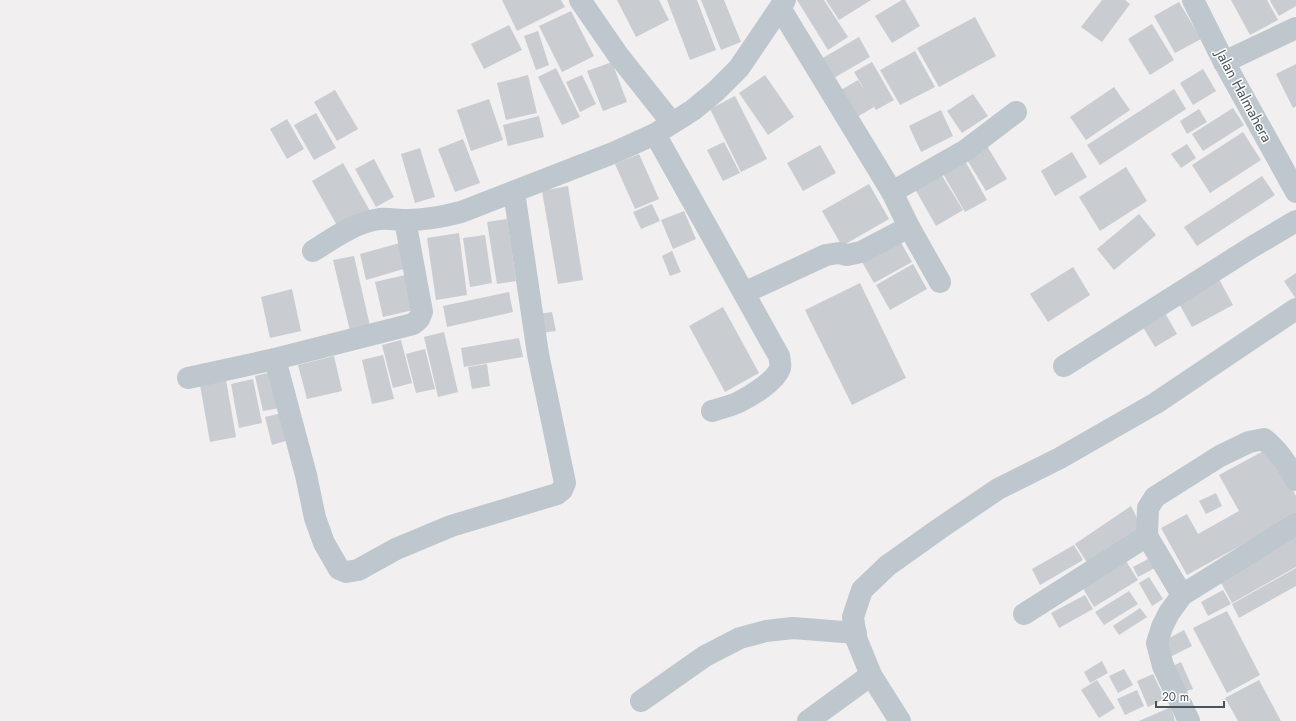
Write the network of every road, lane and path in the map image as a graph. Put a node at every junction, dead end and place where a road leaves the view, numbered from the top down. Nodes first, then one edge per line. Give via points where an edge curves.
1 (580, 0) edge
2 (1193, 0) edge
3 (783, 4) edge
4 (1296, 28) edge
5 (1224, 62) junction
6 (1016, 112) dead end
7 (664, 128) junction
8 (514, 192) junction
9 (892, 192) junction
10 (1296, 192) edge
11 (405, 220) junction
12 (1296, 220) edge
13 (909, 227) junction
14 (313, 251) dead end
15 (940, 282) dead end
16 (744, 293) junction
17 (1296, 309) edge
18 (275, 359) junction
19 (1064, 366) dead end
20 (188, 378) dead end
21 (712, 411) dead end
22 (1296, 480) edge
23 (1296, 524) edge
24 (1147, 536) junction
25 (1182, 595) junction
26 (1024, 614) dead end
27 (856, 633) junction
28 (871, 675) junction
29 (641, 701) dead end
30 (808, 721) edge
31 (900, 721) edge
32 (1189, 721) edge

1 - 7 street
2 - 5 street, Jalan Halmahera
3 - 7 street via 740,68 693,110
3 - 9 street
4 - 5 street
5 - 10 street, Jalan Halmahera
6 - 9 street via 966,150
7 - 8 street via 613,153
7 - 16 street
8 - 11 street via 462,212 437,218
8 - 18 street via 538,354 565,482 557,494 451,526 396,549 358,570 346,572 339,569 324,543 315,518
9 - 13 street
11 - 14 street via 380,219 366,222
11 - 18 street via 422,312 419,319 413,324
12 - 19 street
13 - 15 street
13 - 16 street via 862,252 826,256
16 - 21 street via 779,356 780,369 765,386 739,402
17 - 27 street via 1156,403 1060,458 998,489 887,566 862,590 853,617
18 - 20 street
22 - 24 street via 1290,469 1264,439 1249,442 1220,456 1155,497 1148,508
23 - 25 street
24 - 25 street
24 - 26 street
25 - 32 street via 1169,612 1157,643 1163,666
27 - 28 street
27 - 29 street via 793,628 766,631 740,638 705,656
28 - 30 street
28 - 31 street

